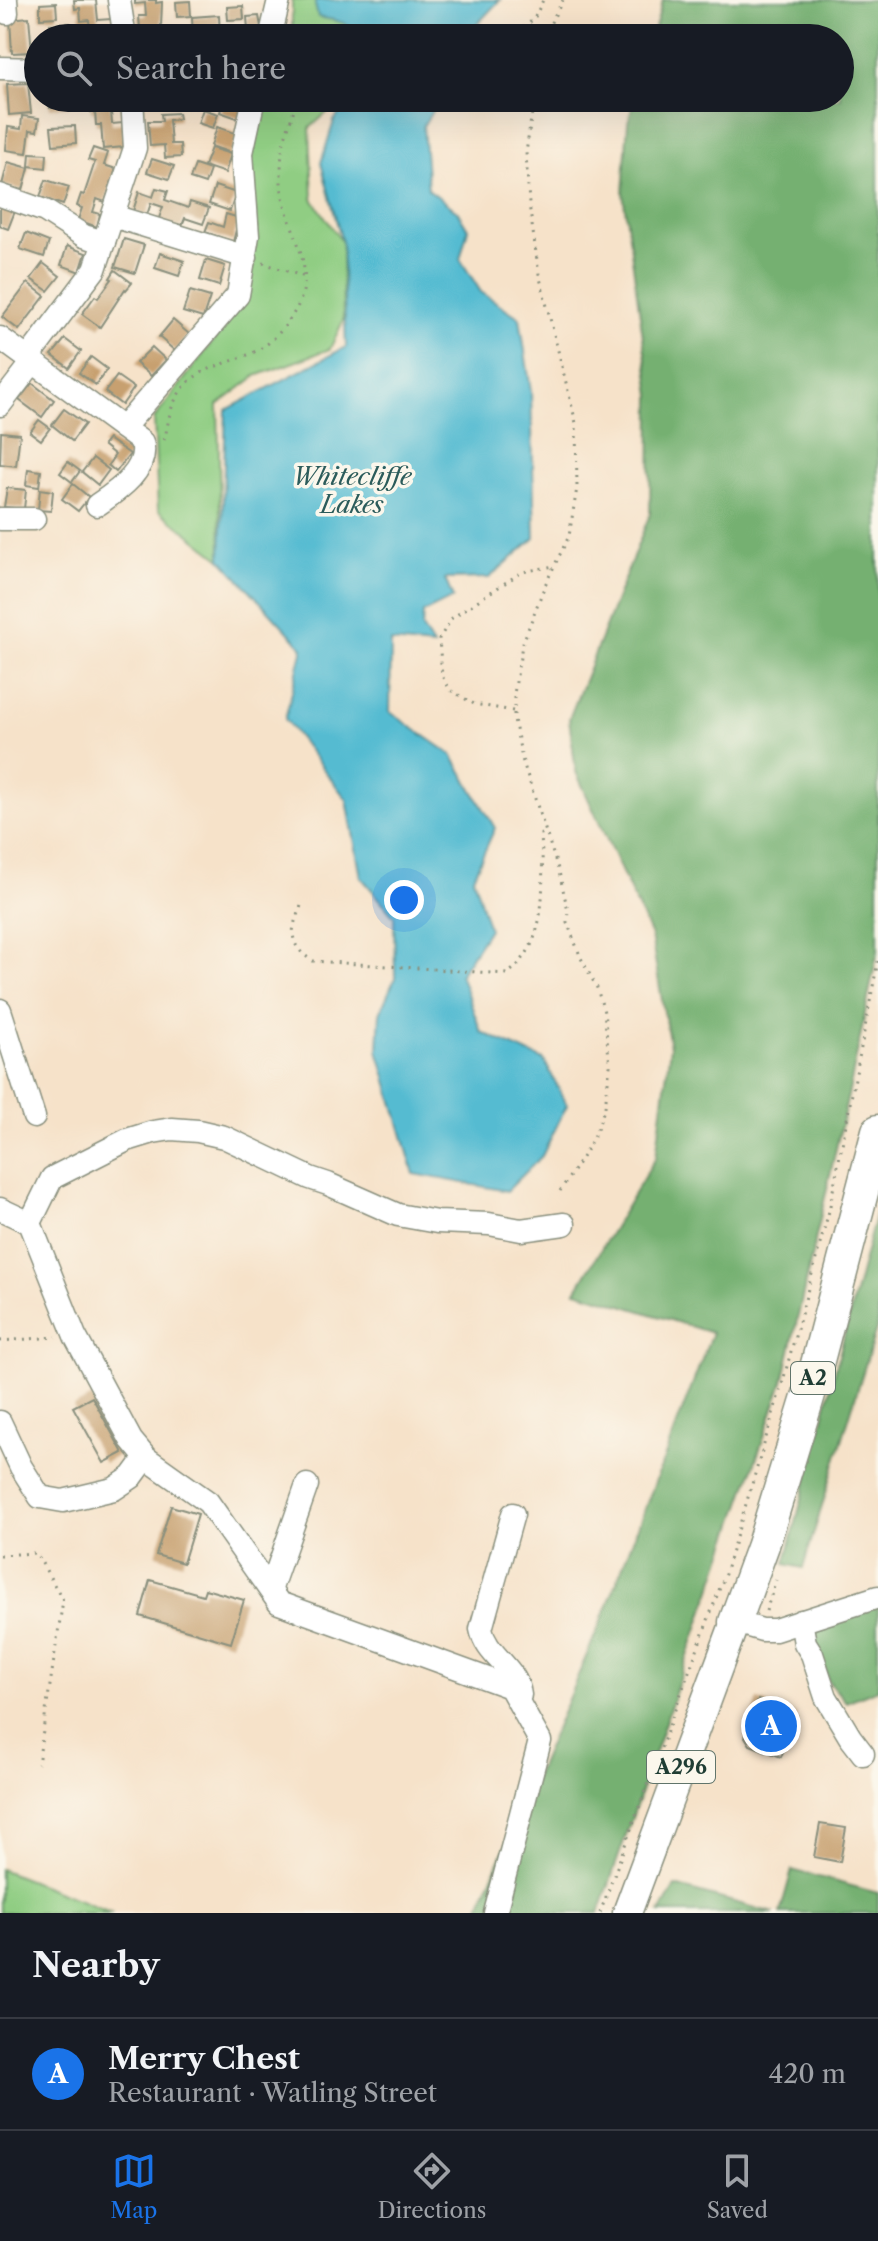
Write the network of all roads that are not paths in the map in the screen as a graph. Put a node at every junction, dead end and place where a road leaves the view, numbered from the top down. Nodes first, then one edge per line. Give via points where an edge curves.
1 (119, 0) edge
2 (279, 0) edge
3 (123, 24) edge
4 (273, 24) edge
5 (0, 68) edge
6 (24, 69) edge
7 (133, 112) edge
8 (251, 112) edge
9 (0, 195) edge
10 (113, 216) junction
11 (104, 242) junction
12 (246, 257) junction
13 (0, 338) edge
14 (30, 360) junction
15 (0, 405) edge
16 (123, 428) junction
17 (97, 505) dead end
18 (0, 519) edge
19 (34, 519) dead end
20 (0, 1010) edge
21 (34, 1117) dead end
22 (878, 1131) edge
23 (0, 1209) edge
24 (30, 1223) junction
25 (564, 1224) dead end
26 (0, 1422) edge
27 (146, 1458) junction
28 (307, 1485) dead end
29 (513, 1514) dead end
30 (271, 1588) junction
31 (878, 1597) edge
32 (801, 1621) junction
33 (735, 1622) junction
34 (520, 1706) junction
35 (863, 1754) dead end
36 (495, 1913) edge
37 (627, 1913) edge

1 - 3 street
2 - 4 street
5 - 6 street
7 - 10 street via 135,146
8 - 12 street via 242,153
9 - 11 street
10 - 11 street
10 - 12 street
11 - 14 street via 95,269
12 - 16 street via 238,295
13 - 14 street
14 - 15 street
14 - 16 street
16 - 17 street via 142,442 140,464
18 - 19 street
20 - 21 street
22 - 33 highway, A2 via 810,1391
23 - 24 street
24 - 25 street via 52,1178 127,1140 172,1129 224,1137 413,1219 521,1230
24 - 27 street via 85,1348 131,1440
26 - 27 street via 40,1497 63,1501 114,1489
27 - 30 street via 208,1502
28 - 30 street
29 - 34 street via 481,1629 485,1645 513,1674
30 - 34 street via 279,1603 510,1687
31 - 32 street
32 - 33 street via 767,1630
32 - 35 street via 826,1697
33 - 37 main road, A296
34 - 36 street via 540,1741

